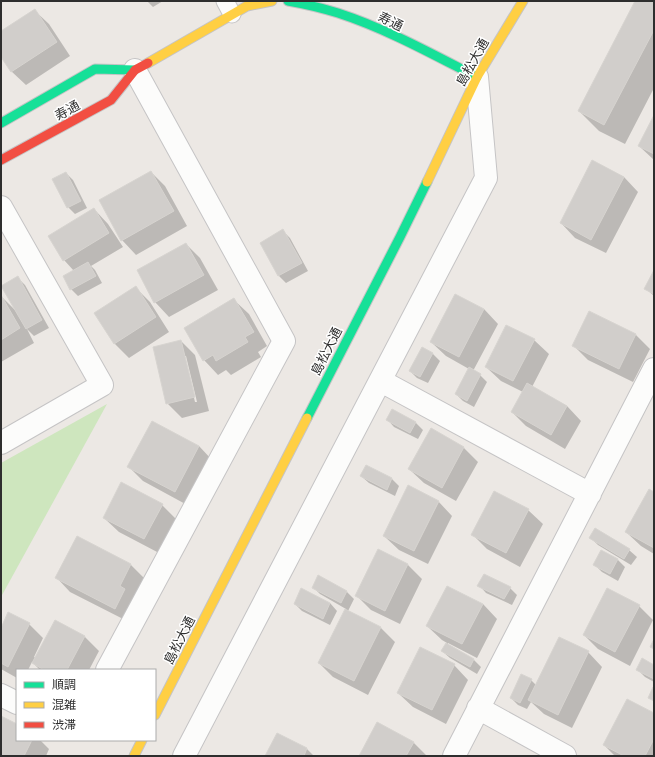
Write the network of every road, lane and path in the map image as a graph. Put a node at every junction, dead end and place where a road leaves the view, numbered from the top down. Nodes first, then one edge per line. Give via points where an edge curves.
1 (272, 1) edge
2 (288, 1) edge
3 (523, 1) edge
4 (229, 8) edge
5 (135, 70) junction
6 (477, 77) junction
7 (1, 123) edge
8 (1, 160) edge
9 (1, 207) edge
10 (654, 369) edge
11 (381, 381) junction
12 (1, 443) edge
13 (590, 494) junction
14 (108, 669) edge
15 (1, 695) edge
16 (16, 702) edge
17 (478, 708) junction
18 (156, 713) edge
19 (142, 741) edge
20 (134, 756) edge
21 (184, 756) edge
22 (454, 756) edge
23 (565, 756) edge

1 - 4 street, 寿通
2 - 6 street, 寿通 via 311,4 370,25
3 - 6 street, 島松大通
4 - 5 street, 寿通
5 - 7 street, 寿通 via 95,70
5 - 8 street, 寿通 via 111,100
5 - 14 street via 284,341
6 - 11 street via 486,178
6 - 18 street, 島松大通 via 400,237
9 - 12 street via 102,385
10 - 13 street
11 - 13 street
11 - 21 street
13 - 17 street
15 - 16 street
17 - 22 street
17 - 23 street
19 - 20 street

